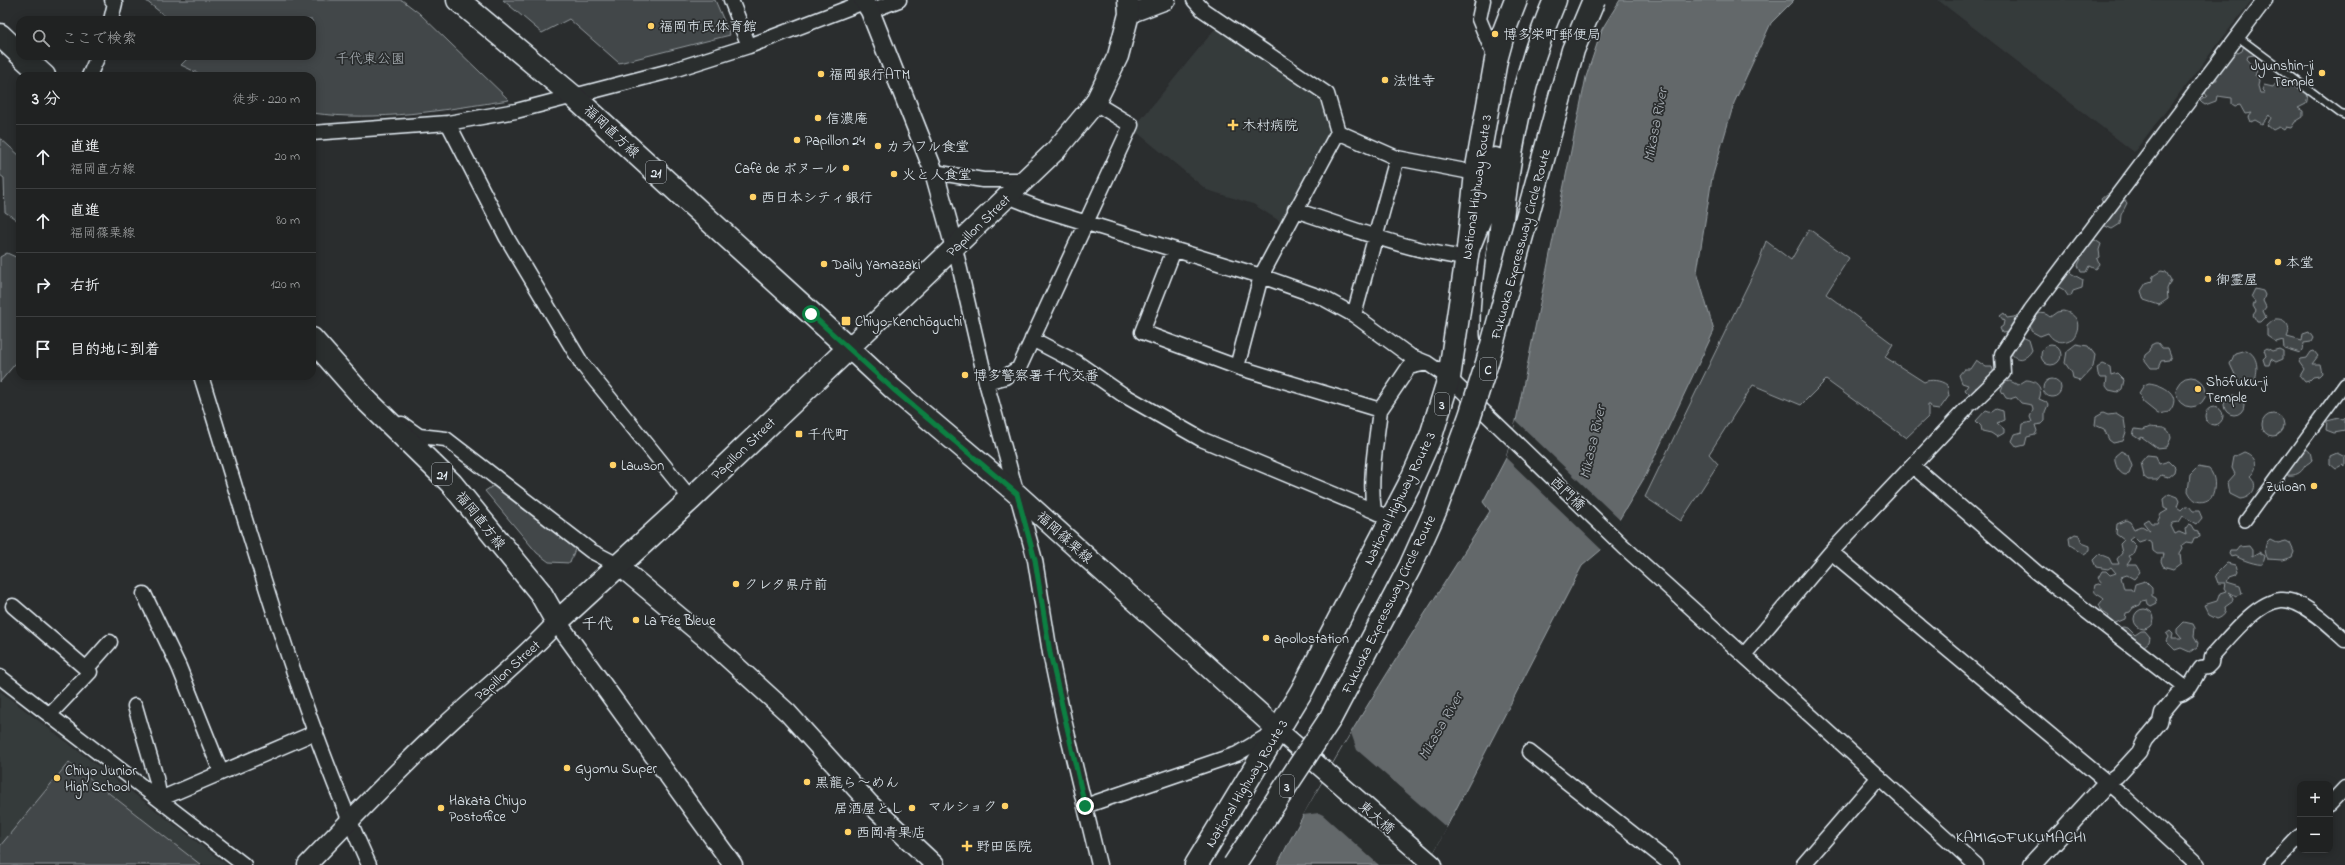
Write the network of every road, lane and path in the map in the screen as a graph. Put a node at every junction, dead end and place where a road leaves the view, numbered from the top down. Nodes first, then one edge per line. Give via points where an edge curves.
1 (112, 0) edge
2 (458, 0) edge
3 (731, 0) edge
4 (899, 0) edge
5 (1166, 0) edge
6 (1194, 0) edge
7 (1483, 0) edge
8 (1516, 0) edge
9 (1540, 0) edge
10 (1555, 0) edge
11 (1589, 0) edge
12 (1594, 0) edge
13 (1598, 0) edge
14 (2265, 0) edge
15 (866, 4) edge
16 (1128, 7) edge
17 (112, 16) edge
18 (0, 35) edge
19 (2238, 37) junction
20 (750, 46) junction
21 (16, 50) edge
22 (26, 60) edge
23 (96, 60) edge
24 (1506, 62) junction
25 (40, 72) edge
26 (92, 72) edge
27 (574, 96) junction
28 (1095, 103) junction
29 (2345, 115) edge
30 (448, 123) junction
31 (1338, 132) junction
32 (316, 133) edge
33 (1397, 158) junction
34 (934, 172) junction
35 (1476, 172) junction
36 (1024, 180) junction
37 (1007, 196) junction
38 (1295, 210) junction
39 (1087, 223) junction
40 (1377, 236) junction
41 (955, 248) junction
42 (1174, 250) junction
43 (1467, 254) junction
44 (1261, 276) junction
45 (1354, 315) junction
46 (1032, 340) junction
47 (316, 344) edge
48 (850, 348) junction
49 (1427, 363) junction
50 (1237, 367) junction
51 (1493, 375) junction
52 (1449, 378) junction
53 (202, 380) edge
54 (986, 382) junction
55 (2345, 384) edge
56 (365, 399) junction
57 (1380, 410) junction
58 (1483, 412) junction
59 (1914, 467) junction
60 (1017, 494) junction
61 (691, 499) junction
62 (1382, 515) junction
63 (2245, 521) dead end
64 (1831, 552) junction
65 (618, 565) junction
66 (144, 594) dead end
67 (13, 606) dead end
68 (557, 622) junction
69 (2345, 640) edge
70 (110, 642) dead end
71 (1744, 654) junction
72 (87, 668) junction
73 (0, 677) edge
74 (2188, 690) junction
75 (135, 706) dead end
76 (50, 714) junction
77 (1278, 730) junction
78 (316, 732) junction
79 (1529, 752) dead end
80 (1305, 753) junction
81 (221, 772) junction
82 (1879, 777) junction
83 (2107, 783) junction
84 (2345, 788) edge
85 (160, 799) junction
86 (2333, 801) edge
87 (1085, 806) junction
88 (350, 819) junction
89 (2297, 839) edge
90 (244, 865) edge
91 (307, 865) edge
92 (369, 865) edge
93 (733, 865) edge
94 (935, 865) edge
95 (1099, 865) edge
96 (1196, 865) edge
97 (1234, 865) edge
98 (1238, 865) edge
99 (1241, 865) edge
100 (1433, 865) edge
101 (1672, 865) edge
102 (1803, 865) edge
103 (1976, 865) edge
104 (2032, 865) edge
105 (2198, 865) edge
106 (2272, 865) edge

1 - 17 street via 115,3
2 - 27 main road, 福岡直方線 / 21
3 - 20 street
4 - 15 street
5 - 16 street
6 - 31 street via 1203,10 1327,94
7 - 24 street via 1479,19
8 - 24 main road, National Highway Route 3 / 3
9 - 24 main road
10 - 51 main road via 1529,73 1507,167 1492,304
11 - 51 main road, 3 via 1555,85
12 - 97 main road, Fukuoka Expressway Circle Route / C, bridge via 1573,50 1487,363 1436,508 1410,567 1330,719
13 - 98 main road, Fukuoka Expressway Circle Route / C, bridge via 1578,45 1474,418 1438,509 1412,568 1333,720 1270,821
14 - 19 street
15 - 20 street
15 - 34 street
16 - 28 main road, Papillon Street via 1118,56
18 - 21 main road
19 - 29 lane
19 - 59 street via 2031,310 2002,354 2003,373
20 - 27 street via 670,71
22 - 25 main road
23 - 26 street
24 - 35 main road, National Highway Route 3 / 3
24 - 43 main road via 1486,204
27 - 30 street via 516,111
27 - 48 main road, 福岡直方線 / 21
28 - 36 main road, Papillon Street via 1056,150
28 - 39 street via 1131,125
30 - 32 street
30 - 61 street via 507,238 582,364
31 - 33 street
31 - 38 street
33 - 35 street
33 - 40 street
34 - 36 street via 983,180
34 - 41 street
35 - 43 main road, National Highway Route 3 / 3
36 - 37 main road, Papillon Street
37 - 39 street, 西門橋 via 1041,210
37 - 41 main road, Papillon Street
38 - 40 street
38 - 44 street
39 - 42 street, 西門橋
39 - 46 street
40 - 43 street via 1448,256
40 - 45 street
41 - 48 main road, Papillon Street
41 - 54 street
42 - 44 street, 西門橋
42 - 50 street via 1142,332
43 - 52 main road, National Highway Route 3 / 3
44 - 45 street, 西門橋 via 1323,298
44 - 50 street
45 - 49 street, 西門橋 via 1410,356
46 - 54 street via 1019,368 1005,377
46 - 62 street via 1076,362 1122,394 1201,439
47 - 56 main road, 福岡直方線 / 21
48 - 60 main road, 福岡篠栗線 via 893,389
48 - 61 main road, Papillon Street
49 - 52 street, 西門橋
49 - 57 street via 1409,367
50 - 57 street
51 - 58 main road, 3
52 - 58 street, 西門橋
52 - 62 main road, National Highway Route 3 / 3 via 1432,436
53 - 78 street via 278,625
54 - 60 street
55 - 63 street
56 - 65 street via 419,436 446,439 591,551
56 - 68 main road, 福岡直方線 / 21 via 451,483 540,592
57 - 62 street via 1373,466
58 - 71 street, 西門橋 via 1624,547
58 - 80 main road, 3 via 1447,503 1396,607
59 - 64 street
59 - 74 street via 2036,572
60 - 77 main road, 福岡篠栗線
60 - 87 street via 1035,560 1050,653
61 - 65 main road, Papillon Street
62 - 77 main road, National Highway Route 3 / 3 via 1301,692
64 - 71 street
64 - 83 street
65 - 68 main road, Papillon Street
65 - 94 street via 710,642 788,714 870,804
66 - 81 street via 179,667
67 - 72 street
68 - 88 street, Papillon Street via 534,648 442,729
68 - 93 street
69 - 74 street via 2322,619 2294,602 2270,602 2251,616 2212,656 2211,663 2201,668
70 - 72 street
71 - 82 street, 西門橋
72 - 76 street via 90,672
73 - 76 street
74 - 83 street via 2177,695 2162,713 2160,722 2139,752
75 - 85 street
76 - 85 street
77 - 80 street, 東大橋
77 - 87 street via 1237,754
77 - 96 main road, National Highway Route 3 / 3
78 - 81 street
78 - 88 street
79 - 101 street
80 - 99 main road, 3
80 - 100 street, 東大橋
81 - 85 street
82 - 102 street
82 - 103 street, 西門橋
83 - 104 street
83 - 105 street
84 - 86 street
85 - 90 street
87 - 95 street
88 - 91 street, Papillon Street
88 - 92 street
89 - 106 street

